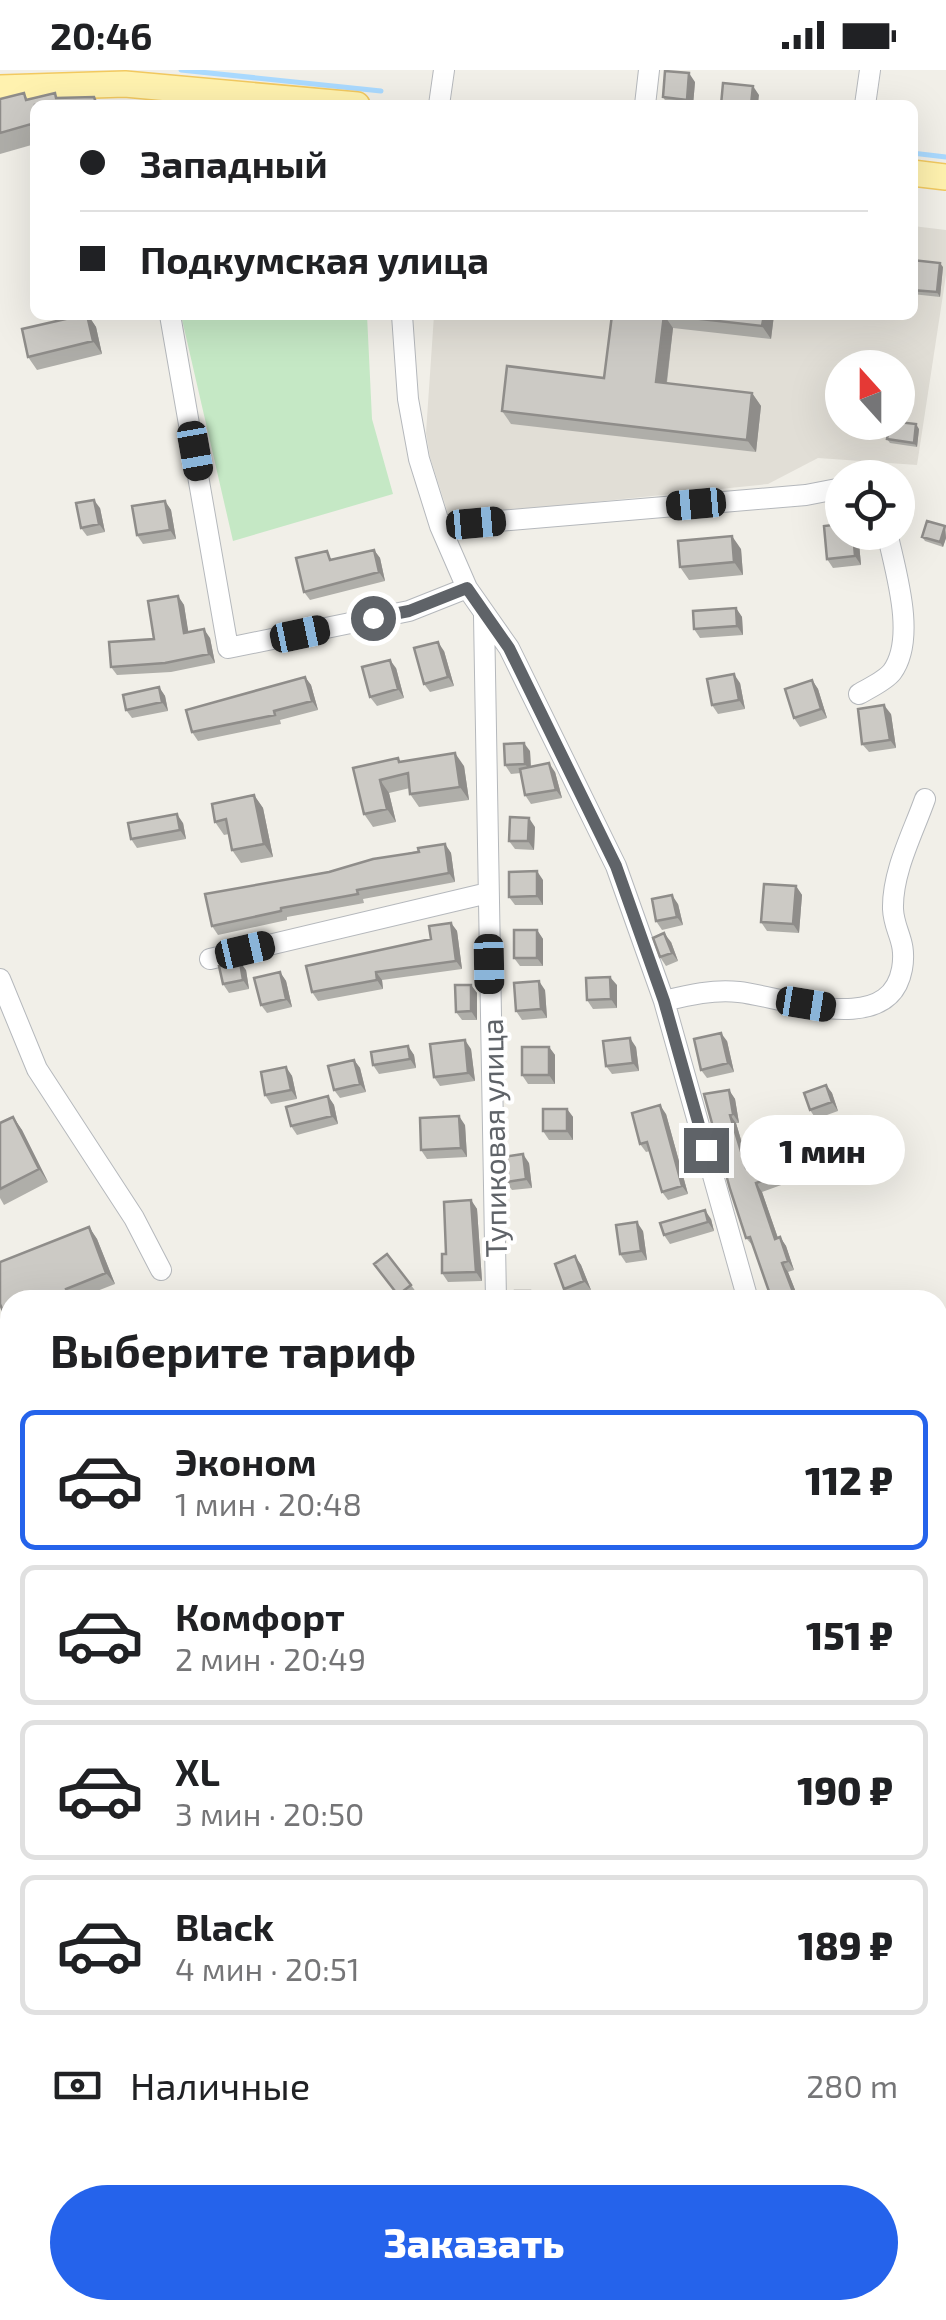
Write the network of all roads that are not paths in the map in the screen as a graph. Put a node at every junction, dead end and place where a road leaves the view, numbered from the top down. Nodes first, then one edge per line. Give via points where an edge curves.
1 (444, 70) edge
2 (650, 70) edge
3 (870, 70) edge
4 (125, 77) edge
5 (34, 78) edge
6 (0, 88) edge
7 (154, 95) edge
8 (256, 100) edge
9 (440, 100) edge
10 (646, 100) edge
11 (866, 100) edge
12 (918, 174) edge
13 (946, 178) edge
14 (171, 320) edge
15 (402, 320) edge
16 (825, 491) edge
17 (440, 526) junction
18 (891, 550) edge
19 (467, 588) junction
20 (484, 616) junction
21 (860, 694) dead end
22 (926, 799) dead end
23 (488, 893) junction
24 (210, 958) dead end
25 (0, 979) edge
26 (664, 1001) junction
27 (161, 1270) dead end
28 (496, 1290) edge
29 (745, 1290) edge

1 - 9 street
2 - 10 street
3 - 11 street
4 - 5 main road
4 - 7 main road
5 - 6 main road
7 - 8 main road
12 - 13 main road
14 - 19 street via 228,648 409,611
15 - 17 street via 419,460
16 - 17 street
17 - 19 street
18 - 21 street via 904,616 901,651 892,674
19 - 20 street
20 - 23 street, Тупиковая улица
20 - 26 street via 509,648 616,866
22 - 26 street via 899,872 893,911 904,944 901,974 890,995 864,1009 739,992
23 - 24 street
23 - 28 street, Тупиковая улица
25 - 27 street via 37,1068
26 - 29 street

